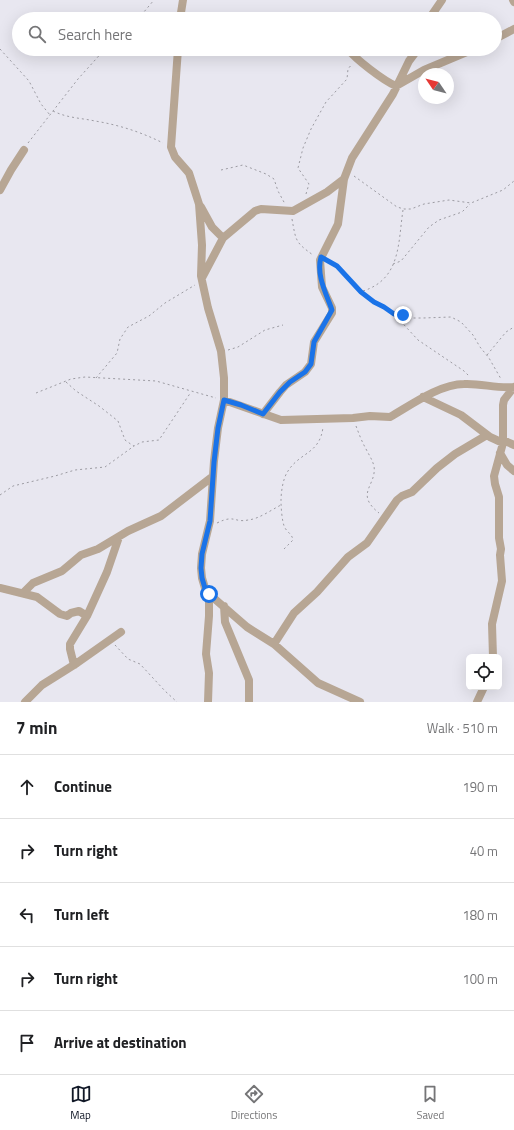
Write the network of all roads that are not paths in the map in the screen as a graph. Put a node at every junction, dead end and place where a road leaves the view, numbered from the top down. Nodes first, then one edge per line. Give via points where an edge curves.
1 (183, 0) edge
2 (442, 0) edge
3 (181, 12) edge
4 (433, 12) edge
5 (514, 29) edge
6 (502, 35) edge
7 (178, 56) edge
8 (355, 56) edge
9 (413, 56) edge
10 (457, 56) edge
11 (396, 86) junction
12 (24, 150) road end
13 (345, 175) junction
14 (0, 190) edge
15 (199, 204) junction
16 (223, 238) junction
17 (202, 280) junction
18 (423, 397) junction
19 (224, 400) junction
20 (263, 414) junction
21 (487, 435) junction
22 (503, 441) junction
23 (514, 445) edge
24 (500, 453) junction
25 (514, 471) edge
26 (212, 477) junction
27 (119, 537) junction
28 (0, 588) edge
29 (23, 593) junction
30 (209, 594) junction
31 (224, 606) junction
32 (87, 616) junction
33 (121, 632) dead end
34 (274, 644) junction
35 (493, 654) edge
36 (74, 665) junction
37 (483, 690) edge
38 (25, 702) edge
39 (208, 702) edge
40 (249, 702) edge
41 (360, 702) edge
42 (477, 702) edge

1 - 3 street
2 - 4 street
5 - 6 street
7 - 15 street via 171,147 175,156 188,170
8 - 11 street
9 - 11 street
10 - 11 street via 424,70
11 - 13 street via 352,158
12 - 14 street
13 - 16 street via 327,192 291,211 258,209
13 - 20 street via 338,224 320,259 322,287 332,313 314,342 311,364 280,392
15 - 16 street via 212,227
15 - 17 street
16 - 17 street
17 - 19 street via 221,351
18 - 20 street via 390,417 281,420
18 - 21 street via 461,415
18 - 22 street via 451,385 514,387 504,400
19 - 20 street
19 - 26 street
21 - 22 street
21 - 34 street via 455,454 412,492 397,500 367,543 348,557 294,613
22 - 23 street
22 - 24 street
24 - 25 street
24 - 35 street via 494,476 499,497 502,581 492,624
26 - 27 street via 161,516
26 - 30 street via 210,521 201,568 207,595
27 - 29 street via 98,549 80,555 62,570 32,583
27 - 32 street via 107,572
28 - 29 street
29 - 32 street via 37,597 60,614 67,616 79,611
30 - 31 street
30 - 39 street via 206,654 209,673
31 - 34 street via 247,627
31 - 40 street via 225,622 249,680
32 - 36 street via 70,644
33 - 36 street
34 - 41 street via 318,683
36 - 38 street via 42,685
37 - 42 street

